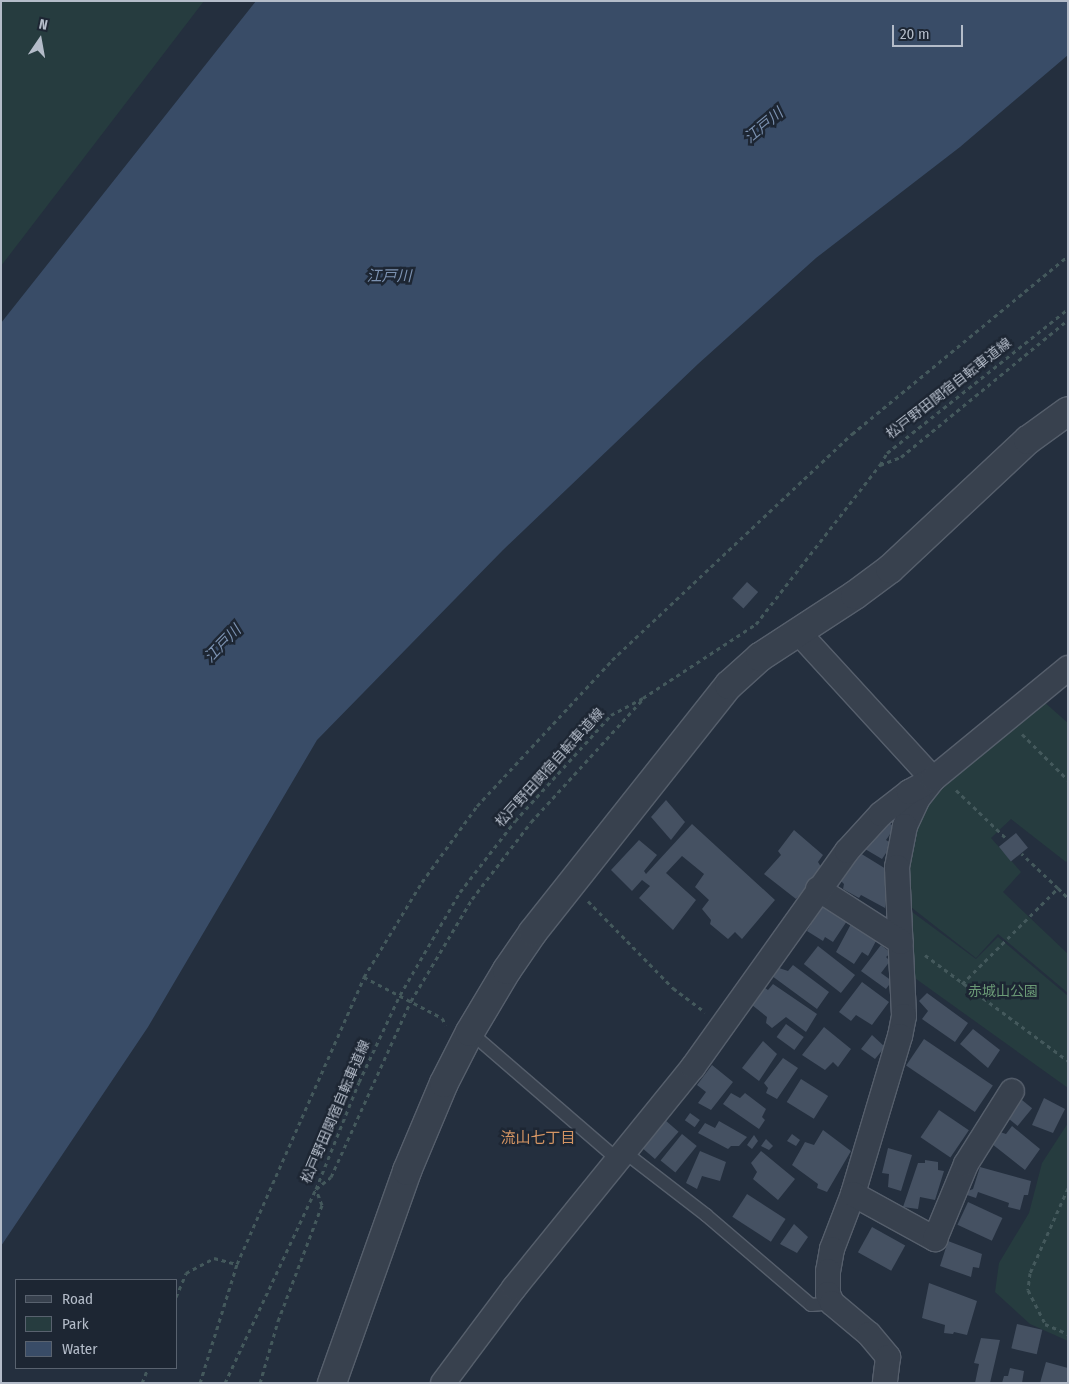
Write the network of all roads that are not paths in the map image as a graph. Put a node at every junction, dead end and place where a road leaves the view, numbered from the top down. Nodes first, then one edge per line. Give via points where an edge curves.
1 (1068, 411) edge
2 (799, 633) junction
3 (1068, 668) edge
4 (933, 779) junction
5 (818, 889) junction
6 (901, 939) junction
7 (459, 1031) junction
8 (1012, 1091) dead end
9 (620, 1155) junction
10 (853, 1194) junction
11 (832, 1303) junction
12 (332, 1383) edge
13 (443, 1383) edge
14 (885, 1383) edge

1 - 2 street via 1028,440 890,568
2 - 4 street
2 - 7 street via 760,657 729,685 571,882
3 - 4 street
4 - 5 street via 880,814
4 - 6 street via 911,812 898,859
5 - 6 street
5 - 9 street via 723,1026
6 - 10 street via 904,1016
7 - 9 lane
7 - 12 street via 444,1083 407,1171
8 - 10 street via 966,1164 935,1240
9 - 11 lane via 706,1215 811,1305
9 - 13 street
10 - 11 street via 832,1249 828,1271 828,1294
11 - 14 street via 869,1334 888,1357

